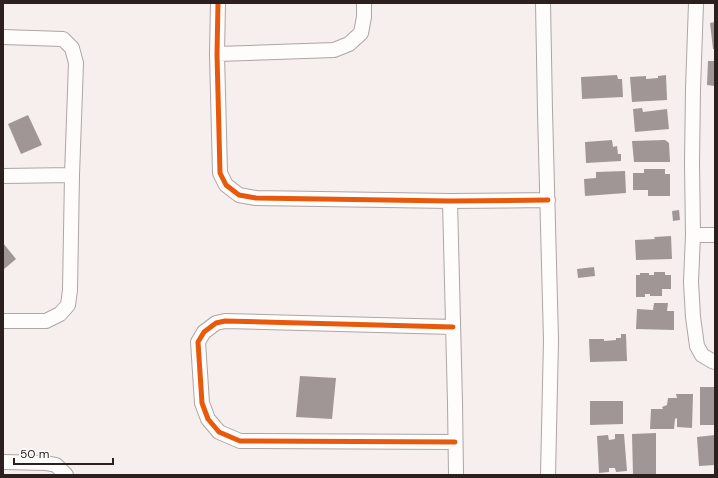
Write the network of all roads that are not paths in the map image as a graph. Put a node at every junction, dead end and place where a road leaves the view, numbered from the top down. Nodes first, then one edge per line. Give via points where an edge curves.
1 (218, 3) edge
2 (364, 3) edge
3 (543, 3) edge
4 (696, 3) edge
5 (3, 37) edge
6 (217, 54) junction
7 (72, 175) junction
8 (3, 176) edge
9 (548, 200) junction
10 (450, 201) junction
11 (693, 235) junction
12 (715, 235) edge
13 (3, 321) edge
14 (453, 327) junction
15 (715, 362) edge
16 (455, 442) junction
17 (3, 462) edge
18 (66, 475) edge
19 (456, 475) edge
20 (548, 475) edge

1 - 6 street
2 - 6 street via 361,33 349,44 334,50
3 - 9 street
4 - 11 street via 692,126
5 - 7 street via 63,38 72,48 76,63
6 - 10 street via 220,173 226,185 239,195 256,198
7 - 8 street
7 - 13 street via 68,305 60,314 46,321
9 - 10 street
9 - 20 street via 552,340
10 - 14 street
11 - 12 street
11 - 15 street via 691,282 697,346 702,355
14 - 16 street
14 - 16 street via 225,321 216,323 204,332 198,342 202,403 208,419 219,432 240,441
16 - 19 street
17 - 18 street via 56,465

